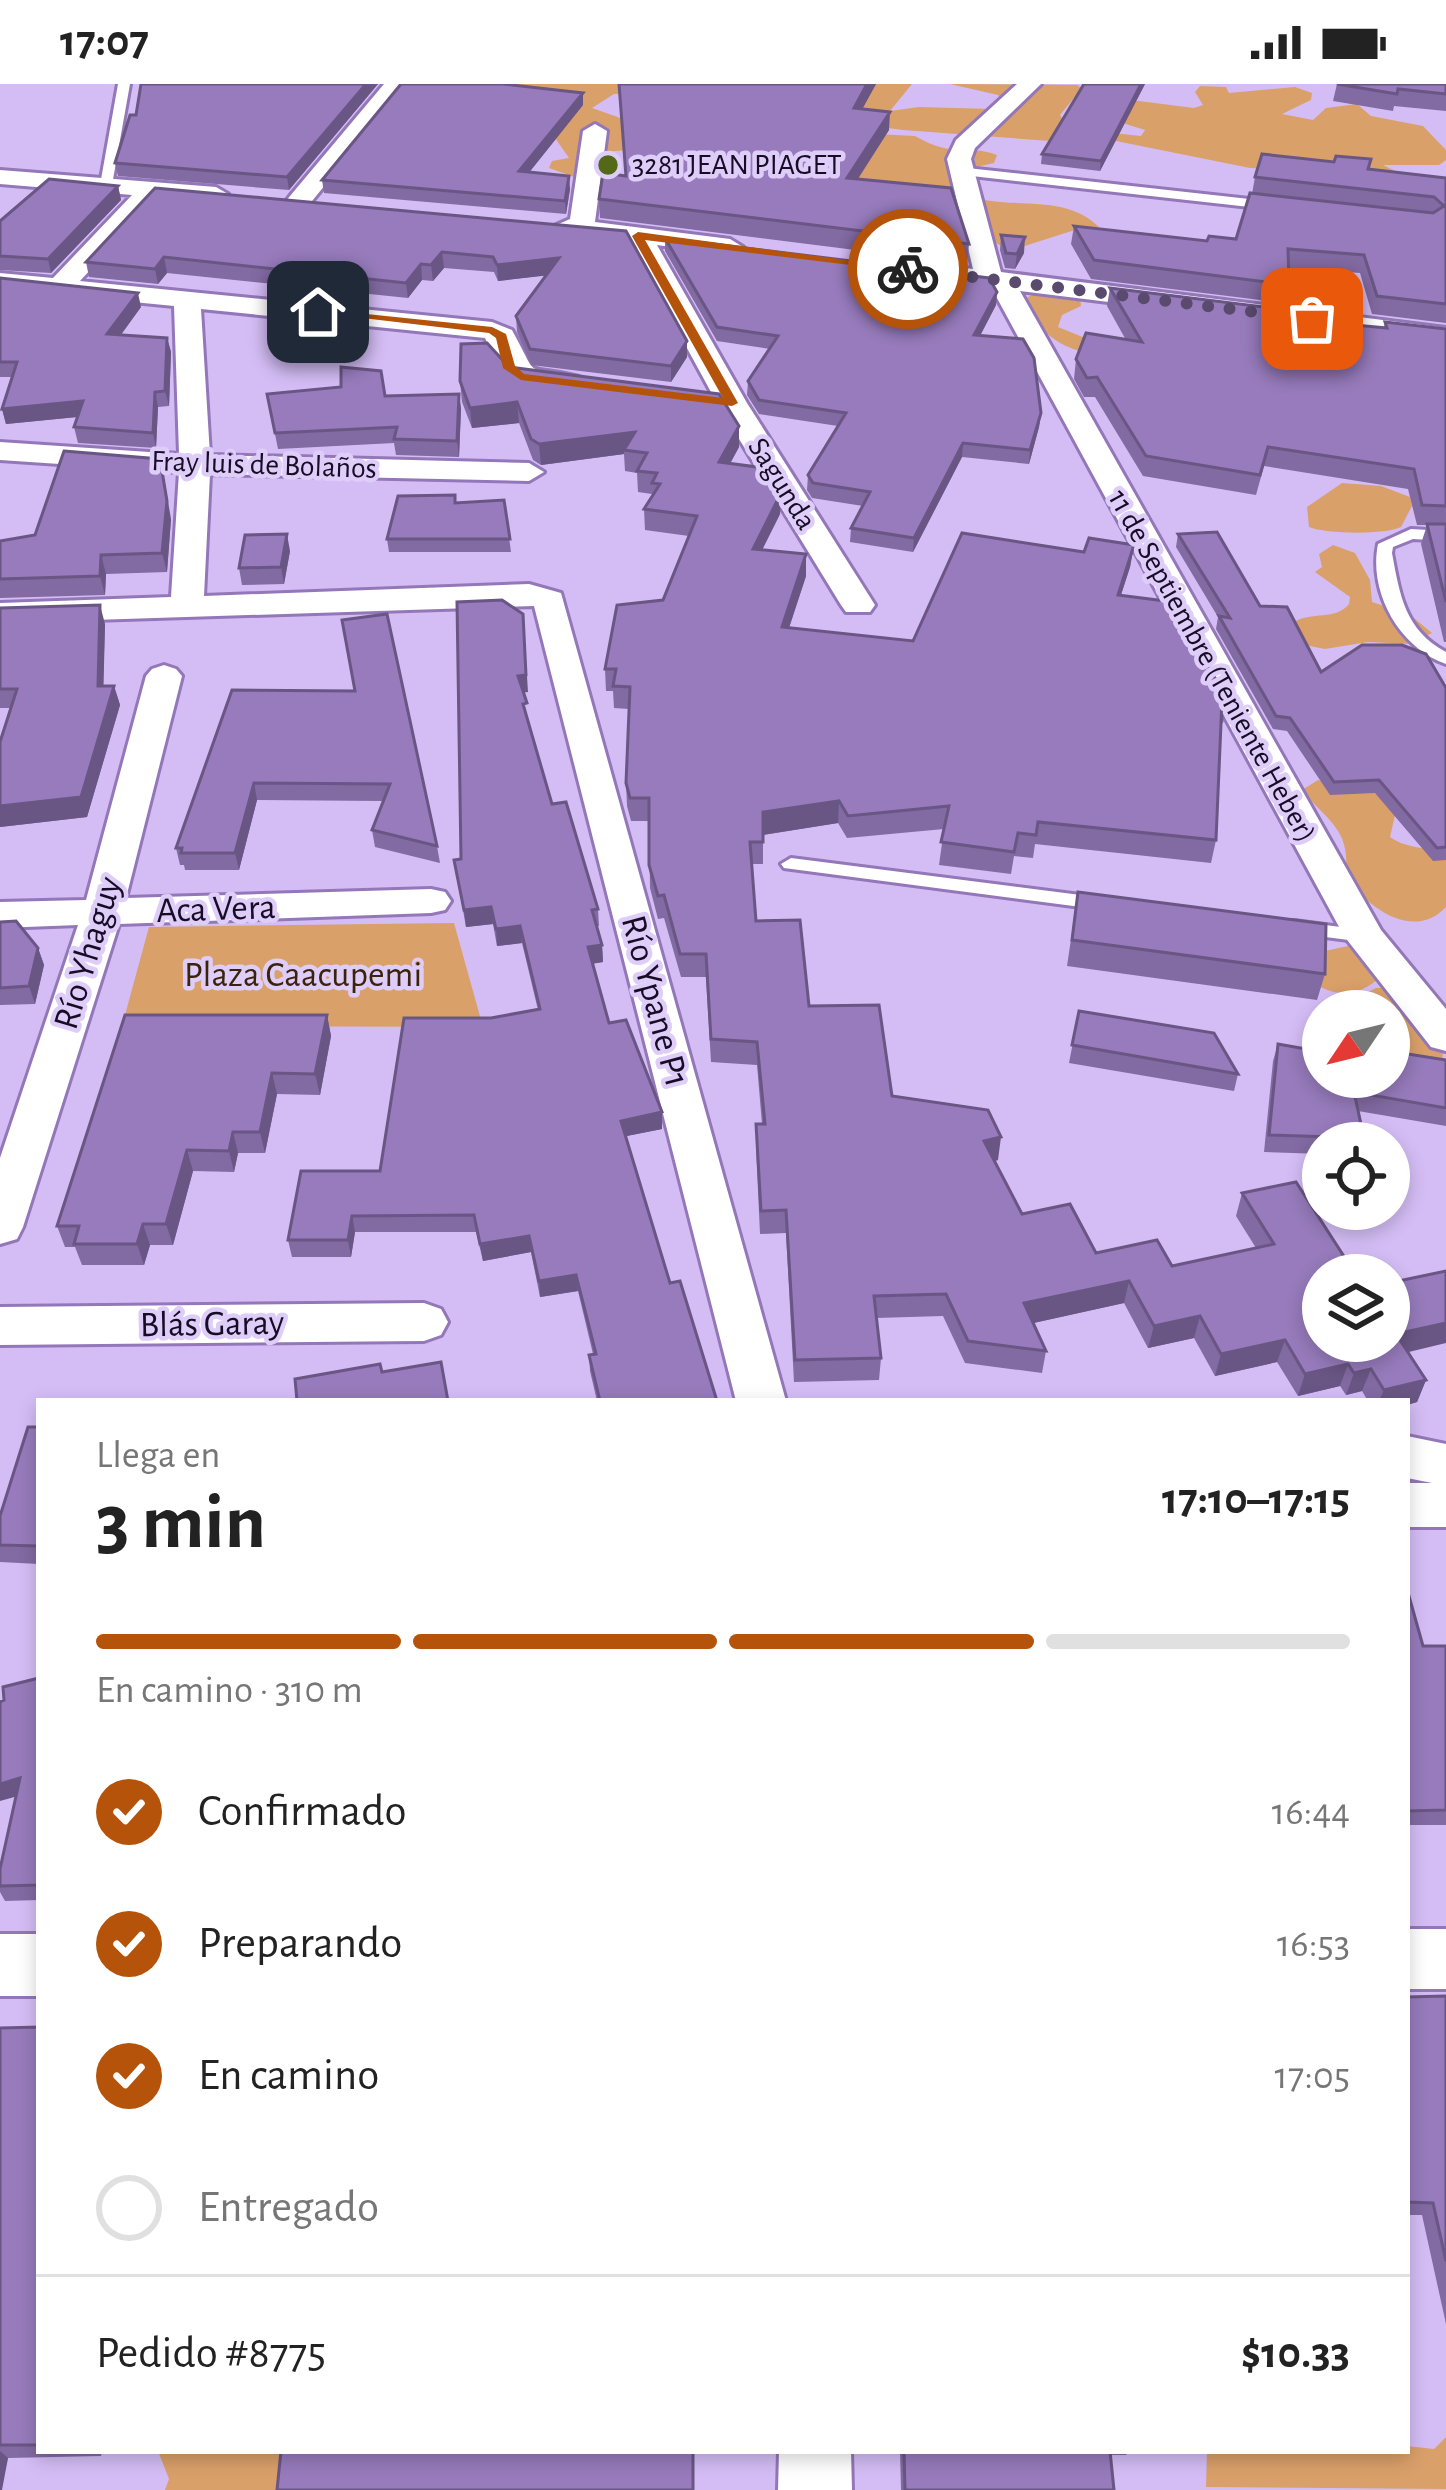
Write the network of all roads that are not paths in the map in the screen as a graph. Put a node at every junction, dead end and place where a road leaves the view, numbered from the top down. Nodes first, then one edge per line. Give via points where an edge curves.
1 (124, 84) edge
2 (396, 84) edge
3 (1030, 84) edge
4 (595, 131) dead end
5 (958, 171) junction
6 (0, 177) edge
7 (106, 184) junction
8 (152, 188) junction
9 (236, 196) edge
10 (300, 201) edge
11 (1288, 208) edge
12 (534, 223) edge
13 (581, 227) junction
14 (638, 236) junction
15 (755, 250) edge
16 (896, 267) edge
17 (995, 279) junction
18 (0, 281) edge
19 (60, 286) junction
20 (187, 298) junction
21 (1446, 336) edge
22 (591, 386) edge
23 (685, 397) edge
24 (732, 403) junction
25 (0, 451) edge
26 (195, 464) junction
27 (529, 472) dead end
28 (1446, 536) edge
29 (187, 605) junction
30 (858, 605) dead end
31 (0, 613) edge
32 (1446, 659) edge
33 (164, 676) dead end
34 (791, 864) dead end
35 (431, 901) dead end
36 (1135, 908) edge
37 (102, 914) junction
38 (0, 915) edge
39 (1272, 925) edge
40 (1364, 936) junction
41 (1446, 1037) edge
42 (0, 1227) edge
43 (424, 1322) dead end
44 (0, 1326) edge
45 (760, 1398) edge
46 (1410, 1457) edge
47 (1446, 1466) edge
48 (1446, 1504) edge
49 (1410, 1505) edge
50 (1410, 1959) edge
51 (1446, 1959) edge
52 (0, 1965) edge
53 (36, 1965) edge
54 (814, 2454) edge
55 (815, 2490) edge

1 - 7 lane
2 - 10 street
3 - 5 street via 964,145
4 - 13 street
5 - 11 lane
5 - 17 street, 11 de Septiembre (Teniente Heber)
6 - 7 street
7 - 8 street
8 - 9 street
8 - 19 street
12 - 13 street
13 - 14 street
14 - 15 street
14 - 24 street, Sagunda
16 - 17 street
17 - 21 street
17 - 40 street, 11 de Septiembre (Teniente Heber)
18 - 19 street
19 - 20 street
20 - 22 street via 492,330 521,377
20 - 26 street
23 - 24 street
24 - 30 street, Sagunda
25 - 26 street, Fray luis de Bolaños
26 - 27 street, Fray luis de Bolaños
26 - 29 street
28 - 32 lane via 1412,534 1386,544 1384,553 1398,623
29 - 31 street
29 - 45 street, Río Ypane P1 via 529,594 550,600
33 - 37 street, Río Yhaguy
34 - 36 lane
35 - 37 street, Aca Vera
37 - 38 street, Aca Vera
37 - 42 street, Río Yhaguy
39 - 40 lane
40 - 41 street, 11 de Septiembre (Teniente Heber)
43 - 44 street, Blás Garay
46 - 47 street
48 - 49 street
50 - 51 street
52 - 53 street
54 - 55 street

